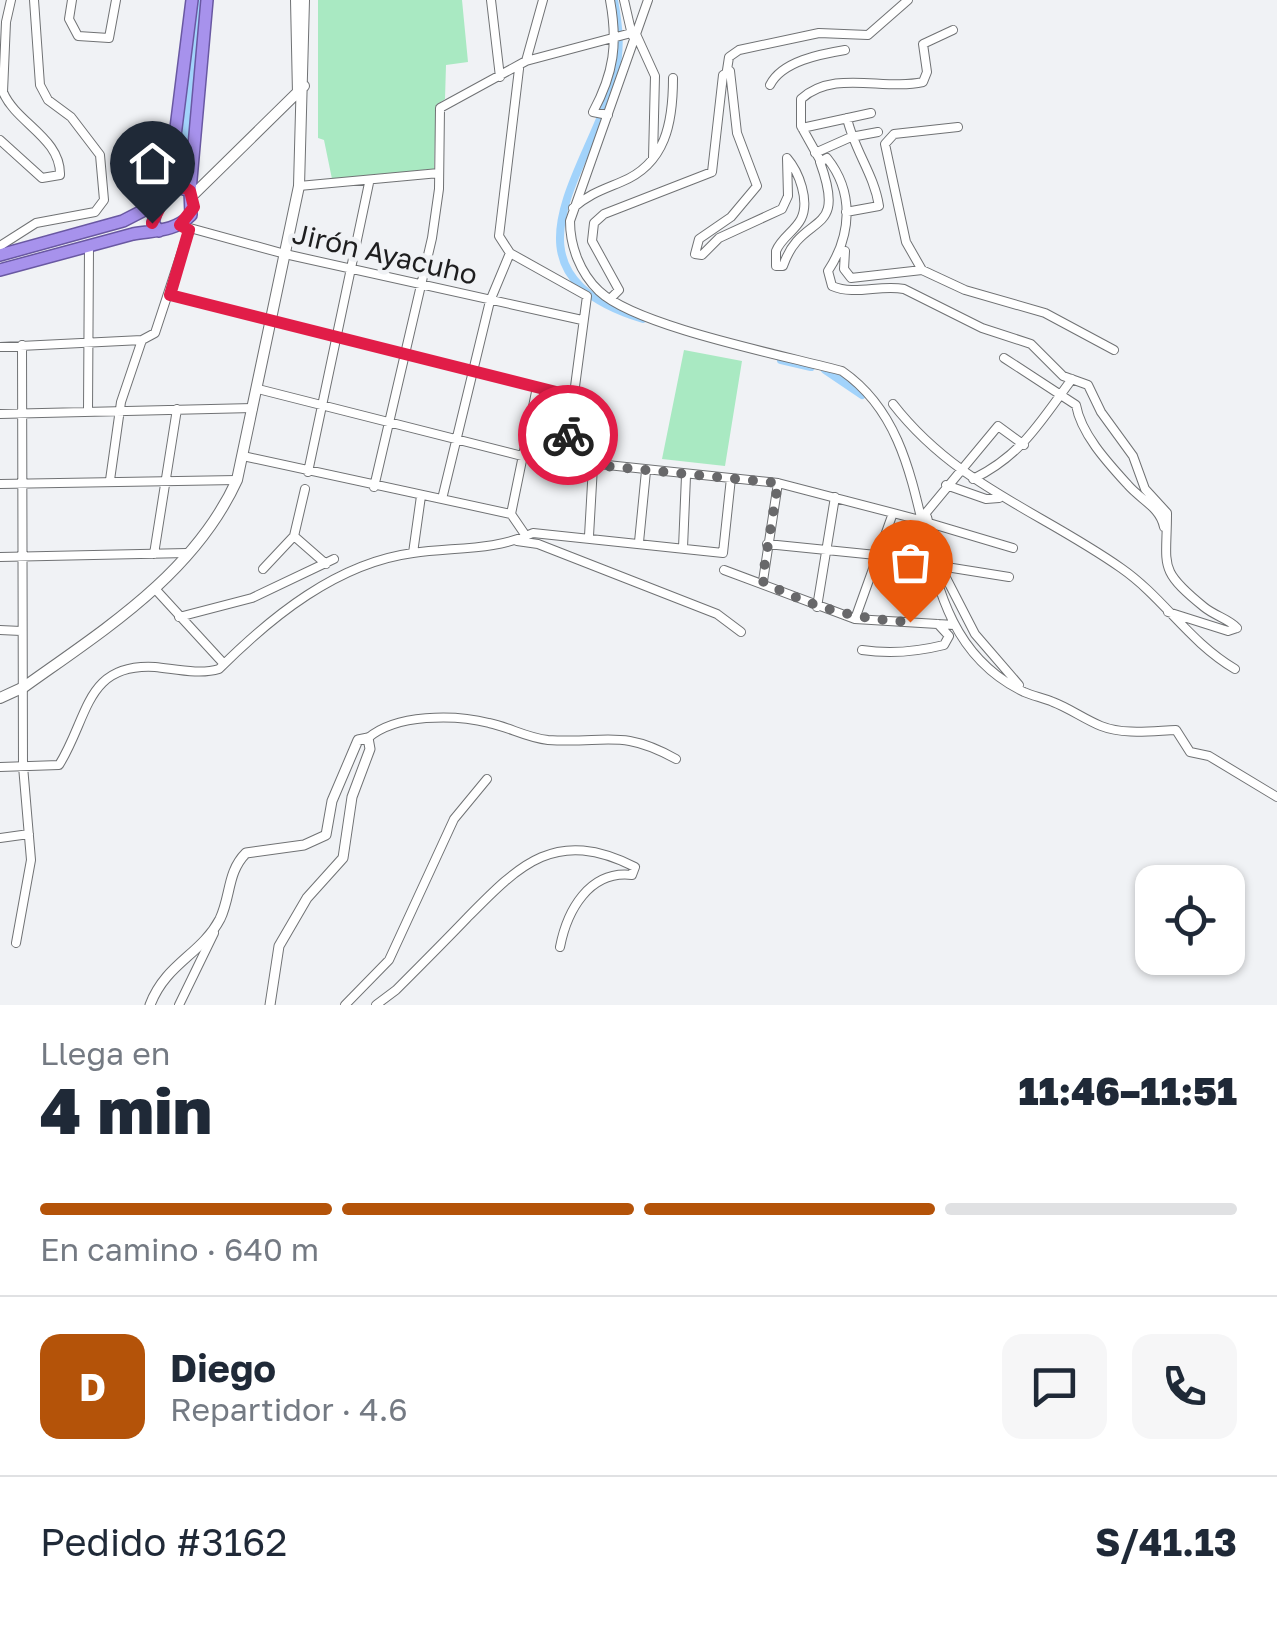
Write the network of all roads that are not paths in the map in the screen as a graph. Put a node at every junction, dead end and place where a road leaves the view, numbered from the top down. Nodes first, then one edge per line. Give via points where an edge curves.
1 (12, 0) edge
2 (34, 0) edge
3 (72, 0) edge
4 (116, 0) edge
5 (192, 0) edge
6 (207, 0) edge
7 (491, 0) edge
8 (543, 0) edge
9 (610, 0) edge
10 (624, 0) edge
11 (648, 0) edge
12 (908, 0) edge
13 (300, 6) edge
14 (952, 30) dead end
15 (626, 36) junction
16 (845, 50) dead end
17 (526, 61) junction
18 (519, 69) junction
19 (727, 70) junction
20 (500, 78) junction
21 (673, 78) dead end
22 (770, 85) dead end
23 (301, 88) junction
24 (601, 113) junction
25 (871, 113) dead end
26 (848, 118) junction
27 (958, 127) dead end
28 (802, 128) junction
29 (878, 132) dead end
30 (851, 137) junction
31 (0, 140) edge
32 (818, 156) junction
33 (653, 159) junction
34 (174, 163) junction
35 (128, 168) dead end
36 (440, 173) junction
37 (369, 182) junction
38 (299, 186) junction
39 (168, 192) junction
40 (192, 193) junction
41 (158, 203) junction
42 (573, 208) junction
43 (846, 212) junction
44 (184, 228) junction
45 (158, 231) junction
46 (0, 246) edge
47 (845, 246) junction
48 (89, 247) junction
49 (510, 253) junction
50 (285, 254) junction
51 (0, 255) edge
52 (0, 270) edge
53 (351, 270) junction
54 (922, 270) junction
55 (422, 286) junction
56 (170, 295) junction
57 (611, 298) junction
58 (490, 301) junction
59 (582, 320) junction
60 (272, 324) junction
61 (142, 340) junction
62 (336, 340) junction
63 (89, 342) junction
64 (22, 345) junction
65 (0, 347) edge
66 (1114, 350) dead end
67 (406, 355) junction
68 (1004, 358) dead end
69 (470, 371) junction
70 (1072, 380) junction
71 (537, 388) junction
72 (258, 389) junction
73 (1061, 394) junction
74 (572, 396) junction
75 (893, 404) dead end
76 (322, 406) junction
77 (253, 408) junction
78 (177, 409) junction
79 (120, 411) junction
80 (88, 412) junction
81 (0, 414) edge
82 (21, 414) junction
83 (390, 422) junction
84 (455, 438) junction
85 (1024, 445) junction
86 (244, 456) junction
87 (522, 456) junction
88 (565, 462) junction
89 (593, 466) junction
90 (959, 470) junction
91 (646, 471) junction
92 (308, 472) junction
93 (686, 476) junction
94 (732, 478) junction
95 (163, 479) junction
96 (973, 479) junction
97 (110, 480) junction
98 (238, 480) junction
99 (22, 483) junction
100 (778, 483) junction
101 (0, 484) edge
102 (946, 485) junction
103 (374, 487) junction
104 (304, 489) dead end
105 (422, 496) junction
106 (835, 497) junction
107 (1000, 498) junction
108 (442, 499) junction
109 (892, 513) junction
110 (511, 514) junction
111 (925, 520) junction
112 (1165, 530) junction
113 (294, 536) junction
114 (526, 536) junction
115 (589, 536) junction
116 (516, 541) junction
117 (640, 542) junction
118 (767, 544) junction
119 (682, 548) junction
120 (826, 548) junction
121 (1013, 548) dead end
122 (187, 553) junction
123 (413, 553) junction
124 (154, 554) junction
125 (876, 554) junction
126 (0, 557) edge
127 (21, 557) junction
128 (928, 563) junction
129 (940, 566) junction
130 (263, 569) dead end
131 (724, 570) dead end
132 (1009, 577) dead end
133 (762, 581) junction
134 (156, 590) junction
135 (817, 607) junction
136 (1168, 612) junction
137 (179, 617) junction
138 (856, 619) junction
139 (938, 624) junction
140 (954, 625) junction
141 (0, 630) edge
142 (21, 630) junction
143 (741, 632) dead end
144 (862, 650) dead end
145 (224, 664) junction
146 (1235, 669) dead end
147 (24, 687) junction
148 (1022, 692) junction
149 (0, 698) edge
150 (368, 738) junction
151 (676, 759) dead end
152 (23, 766) junction
153 (0, 767) edge
154 (487, 779) dead end
155 (1277, 797) edge
156 (29, 834) junction
157 (0, 838) edge
158 (219, 920) junction
159 (16, 943) dead end
160 (560, 947) dead end
161 (150, 1005) edge
162 (180, 1005) edge
163 (270, 1005) edge
164 (345, 1005) edge
165 (376, 1005) edge

1 - 31 street via 2,87 56,157 60,175 47,179
2 - 46 street via 40,85 100,155 104,200 95,212 36,223
3 - 4 street via 69,19 78,36 108,38
5 - 34 highway
6 - 40 highway
7 - 20 street
8 - 17 street
9 - 15 street
10 - 15 street
11 - 15 street
12 - 19 street via 868,34 818,33 739,50
13 - 23 main road
14 - 28 street via 922,44 928,72 922,82 819,86 801,99
15 - 17 street
15 - 24 street
15 - 24 street
15 - 33 street via 656,76
16 - 22 street via 800,62
17 - 18 street
18 - 20 street
18 - 49 street via 498,225
19 - 32 street via 737,133 757,186 731,217 698,239 696,254 782,209 787,158 804,204 776,251 776,266 783,266 791,247 829,212 832,194
19 - 57 street via 712,172 594,223 592,240 619,290
20 - 36 street via 440,108
21 - 33 street via 670,124
23 - 38 main road
23 - 40 main road
24 - 42 street
25 - 26 street
26 - 28 street
26 - 30 street
27 - 54 street via 894,134 885,144 906,242
28 - 32 street
29 - 30 street
30 - 32 street
30 - 43 street via 878,206
32 - 43 street via 836,171
33 - 42 street via 640,173 598,189
34 - 35 street
34 - 39 highway
36 - 37 street
36 - 55 street
37 - 38 street
37 - 53 street
38 - 50 main road
39 - 40 highway via 184,187
39 - 41 highway
40 - 44 highway
41 - 45 highway via 152,223
41 - 51 highway via 123,221
42 - 57 street via 572,251 594,286
43 - 47 street
44 - 45 highway
44 - 50 street, Jirón Ayacuho
44 - 56 street
45 - 48 highway
47 - 54 street via 844,270 851,278
47 - 70 street via 828,272 832,286 904,289 982,328 1032,344
48 - 52 highway
48 - 63 street
49 - 58 street
49 - 59 street via 586,296
50 - 53 street, Jirón Ayacuho
50 - 60 main road
53 - 55 street, Jirón Ayacuho
53 - 62 street
54 - 66 street via 1045,313
55 - 58 street, Jirón Ayacuho
55 - 67 street
56 - 60 street
56 - 61 street via 155,333
57 - 111 street via 718,339 854,379 903,446
58 - 59 street, Jirón Ayacuho
58 - 69 street
59 - 74 street
60 - 62 street
60 - 72 main road
61 - 63 street
61 - 79 street
62 - 67 street
62 - 76 street
63 - 64 street
63 - 80 street
64 - 65 street
64 - 82 street
67 - 69 street
67 - 83 street
68 - 73 street
69 - 71 street
69 - 84 street
70 - 73 street
70 - 112 street via 1093,390 1145,489 1167,513
71 - 74 street
71 - 87 street
72 - 76 street
72 - 77 main road
73 - 85 street
73 - 112 street via 1076,405 1082,426 1127,484 1158,512
74 - 88 street
75 - 90 street via 922,441
76 - 83 street
76 - 92 street
77 - 78 street
77 - 86 main road
78 - 79 street
78 - 95 street
79 - 80 street
79 - 97 street
80 - 82 street
81 - 82 street
82 - 99 street
83 - 84 street
83 - 103 street
84 - 87 street
84 - 108 street
85 - 90 street via 1000,426
85 - 96 street via 1005,464
86 - 92 street
86 - 98 main road
87 - 88 street
87 - 110 street
88 - 89 street
89 - 91 street
89 - 115 street
90 - 96 street
90 - 102 street
91 - 93 street
91 - 117 street
92 - 103 street
93 - 94 street
93 - 119 street
94 - 100 street
94 - 119 street via 723,552
95 - 97 street
95 - 98 street
95 - 124 street
96 - 107 street
97 - 99 street
98 - 122 main road
99 - 101 street
99 - 127 street
100 - 106 street
100 - 118 street
102 - 107 street
102 - 111 street
103 - 105 street
104 - 113 street
105 - 108 street
105 - 123 street
106 - 109 street
106 - 120 street
107 - 136 street via 1119,566
108 - 110 street
109 - 111 street
109 - 125 street
110 - 114 street
111 - 121 street
111 - 128 street
111 - 129 street
112 - 136 street via 1168,572 1237,628
113 - 130 street
113 - 137 street via 330,562 252,598
114 - 115 street
114 - 116 street
115 - 117 street
116 - 123 street
116 - 143 street via 717,614
117 - 119 street
118 - 120 street
118 - 133 street
120 - 125 street
120 - 135 street
122 - 124 street
122 - 134 main road
123 - 145 street via 369,563 310,591
124 - 127 street
125 - 138 street
126 - 127 street
127 - 142 street
128 - 129 street
128 - 140 street
129 - 132 street
129 - 148 street via 968,624
131 - 133 street
133 - 135 street
134 - 137 street
134 - 147 main road
135 - 138 street
136 - 146 street via 1204,650
137 - 145 street
138 - 139 street
139 - 140 street
139 - 144 street via 948,636 944,645 896,655
140 - 148 street via 980,658
141 - 142 street
142 - 147 street
145 - 152 street via 211,672 132,666 111,672 59,765
147 - 149 main road
147 - 152 street
148 - 155 street via 1108,728 1176,730 1190,752 1210,756
150 - 151 street via 382,728 450,718 546,740 624,737
150 - 158 street via 358,740 332,801 326,835 246,853
150 - 163 street via 343,858 307,898 279,946
152 - 153 street
152 - 156 street
154 - 164 street via 460,808 389,960
156 - 157 street
156 - 159 street via 31,860
158 - 161 street via 172,965
158 - 162 street
160 - 165 street via 577,900 635,868 591,853 529,860

